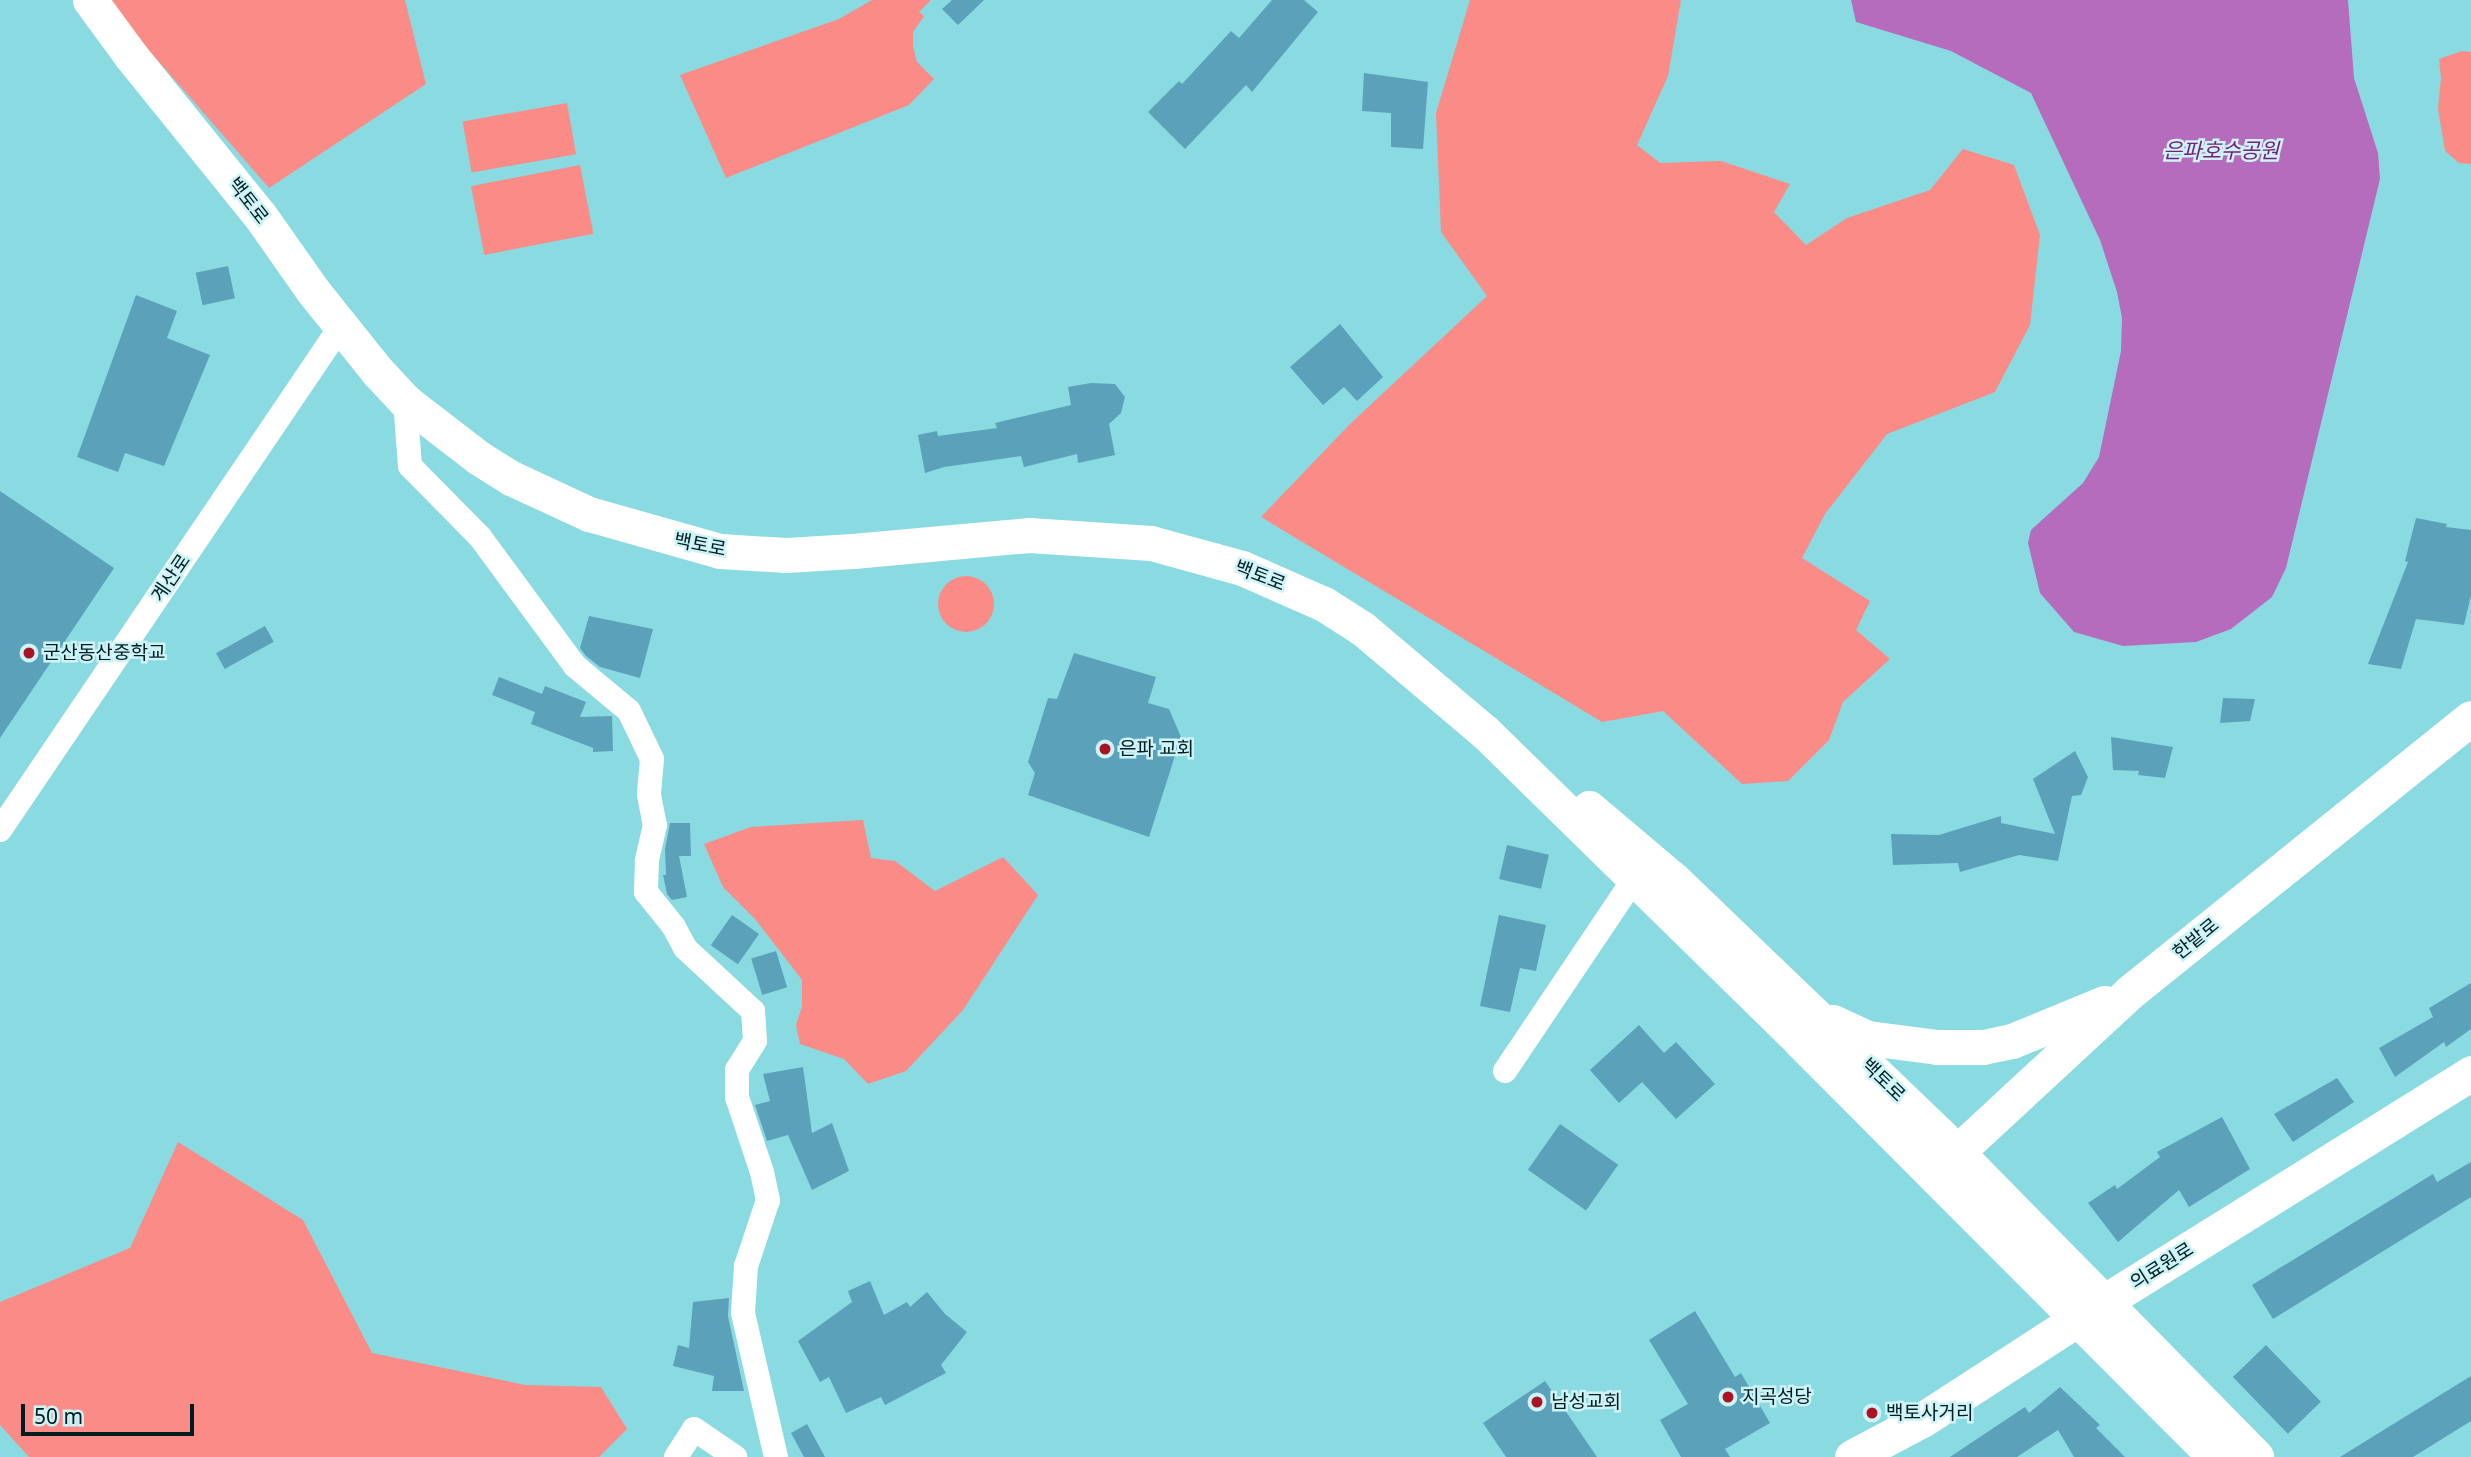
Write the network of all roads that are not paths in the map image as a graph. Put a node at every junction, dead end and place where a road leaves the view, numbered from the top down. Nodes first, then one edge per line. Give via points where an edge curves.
1 (90, 0) edge
2 (341, 326) junction
3 (405, 401) junction
4 (2471, 718) edge
5 (0, 830) edge
6 (1643, 870) junction
7 (2130, 992) junction
8 (1798, 998) junction
9 (1505, 1071) dead end
10 (2471, 1073) edge
11 (1944, 1164) junction
12 (2089, 1311) junction
13 (676, 1457) edge
14 (735, 1457) edge
15 (776, 1457) edge
16 (1852, 1457) edge
17 (2215, 1457) edge
18 (2256, 1457) edge

1 - 2 street, 백토로
2 - 3 street, 백토로
2 - 5 street, 계산로
3 - 6 street, 백토로 via 511,478 589,514 720,551 786,555 1029,535 1075,536 1151,543 1242,568 1324,604 1363,629
3 - 15 street via 410,466 480,537 575,666 629,711 652,759 649,795 655,825 646,892 685,948 752,1011 755,1041 737,1069 737,1097 768,1200 746,1266 743,1313
4 - 7 street, 한밭로
6 - 8 street, 백토로
6 - 9 street
6 - 11 street, 백토로
7 - 8 street via 2024,1037 1983,1047 1937,1047 1868,1038 1843,1028
7 - 11 street, 한밭로
8 - 11 street, 백토로
10 - 12 street, 의료원로
11 - 12 street, 백토로
12 - 16 street, 의료원로 via 1922,1420
12 - 17 street, 백토로
12 - 18 street, 백토로
13 - 14 street via 694,1429

